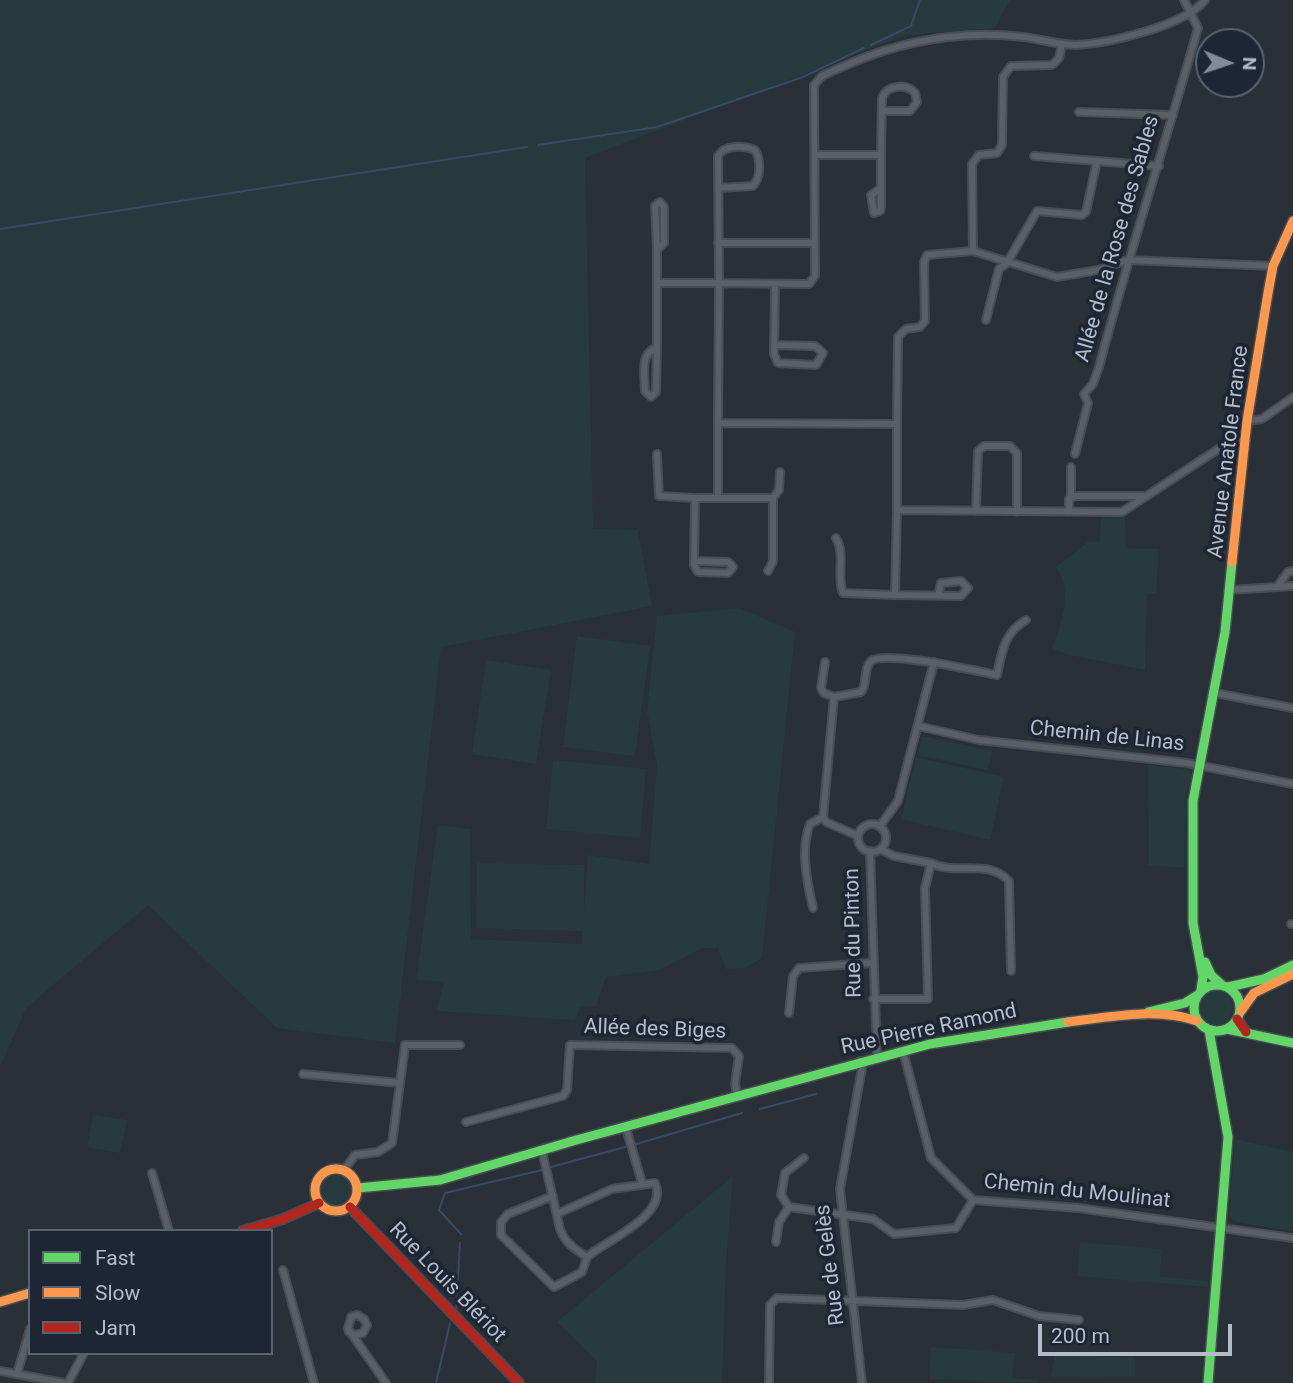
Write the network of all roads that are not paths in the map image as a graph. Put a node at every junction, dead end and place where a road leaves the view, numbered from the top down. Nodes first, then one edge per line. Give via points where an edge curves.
1 (1184, 0) edge
2 (1205, 0) edge
3 (1192, 13) junction
4 (1062, 44) junction
5 (882, 111) junction
6 (1079, 113) dead end
7 (1173, 116) junction
8 (815, 155) junction
9 (881, 155) junction
10 (1034, 156) dead end
11 (1097, 161) junction
12 (1159, 166) junction
13 (718, 188) junction
14 (881, 188) dead end
15 (1293, 221) edge
16 (718, 243) junction
17 (815, 243) junction
18 (657, 250) junction
19 (973, 251) junction
20 (1127, 260) junction
21 (1007, 262) junction
22 (1273, 266) junction
23 (657, 283) junction
24 (719, 283) junction
25 (775, 284) junction
26 (986, 320) dead end
27 (775, 345) junction
28 (657, 348) junction
29 (1293, 397) edge
30 (1247, 421) junction
31 (718, 423) junction
32 (897, 424) junction
33 (1245, 439) junction
34 (657, 454) dead end
35 (1075, 454) dead end
36 (1071, 467) dead end
37 (780, 472) dead end
38 (1145, 496) junction
39 (1070, 497) junction
40 (695, 498) junction
41 (718, 498) junction
42 (773, 498) junction
43 (897, 510) junction
44 (976, 511) junction
45 (1017, 512) junction
46 (1069, 512) junction
47 (836, 538) dead end
48 (694, 561) junction
49 (768, 571) dead end
50 (1293, 571) edge
51 (1293, 586) edge
52 (1277, 587) junction
53 (1229, 590) junction
54 (895, 595) junction
55 (939, 596) junction
56 (1026, 620) dead end
57 (825, 662) dead end
58 (934, 662) junction
59 (1215, 693) junction
60 (834, 697) junction
61 (1293, 708) edge
62 (918, 726) junction
63 (1202, 765) junction
64 (1293, 784) edge
65 (823, 817) junction
66 (880, 826) junction
67 (858, 836) junction
68 (880, 849) junction
69 (870, 851) junction
70 (931, 863) junction
71 (813, 908) dead end
72 (871, 962) junction
73 (1293, 965) edge
74 (1011, 971) dead end
75 (1293, 974) edge
76 (1225, 986) junction
77 (1199, 992) junction
78 (873, 999) junction
79 (789, 1013) dead end
80 (1144, 1014) junction
81 (1238, 1016) junction
82 (1197, 1021) junction
83 (1209, 1030) junction
84 (1223, 1030) junction
85 (1246, 1032) junction
86 (1293, 1043) edge
87 (460, 1045) dead end
88 (1213, 1047) junction
89 (903, 1051) junction
90 (877, 1057) junction
91 (860, 1061) junction
92 (303, 1074) dead end
93 (400, 1083) junction
94 (737, 1095) junction
95 (724, 1098) junction
96 (466, 1122) dead end
97 (626, 1128) junction
98 (569, 1142) junction
99 (542, 1151) junction
100 (804, 1158) dead end
101 (344, 1170) junction
102 (152, 1173) dead end
103 (642, 1182) junction
104 (358, 1188) junction
105 (553, 1196) junction
106 (973, 1200) junction
107 (319, 1203) junction
108 (789, 1207) junction
109 (350, 1208) junction
110 (557, 1214) junction
111 (841, 1214) junction
112 (1220, 1227) junction
113 (168, 1229) edge
114 (250, 1229) edge
115 (1293, 1238) edge
116 (776, 1242) dead end
117 (587, 1257) junction
118 (283, 1270) dead end
119 (28, 1294) edge
120 (852, 1301) junction
121 (0, 1302) edge
122 (1079, 1320) dead end
123 (349, 1332) dead end
124 (28, 1336) edge
125 (83, 1355) edge
126 (0, 1371) edge
127 (17, 1374) junction
128 (66, 1383) edge
129 (314, 1383) edge
130 (386, 1383) edge
131 (519, 1383) edge
132 (769, 1383) edge
133 (862, 1383) edge
134 (1208, 1383) edge

1 - 3 street
2 - 3 street
3 - 4 street via 1112,38
3 - 7 street, Allée de la Rose des Sables via 1198,28
4 - 8 street via 988,34 921,40 866,55 822,76 814,85
4 - 19 street via 1052,65 1011,66 1003,77 1002,145 997,153 979,155 972,164
5 - 5 street via 887,89 908,88 915,93 917,102 910,111
5 - 9 street
6 - 7 street
7 - 12 street, Allée de la Rose des Sables
8 - 9 street
8 - 17 street
9 - 14 street
10 - 11 street
11 - 12 street
11 - 21 street via 1086,212 1038,211
12 - 20 street, Allée de la Rose des Sables
13 - 13 street via 753,186 758,177 755,150 727,148 719,153
13 - 16 street
15 - 22 street, Avenue Anatole France
16 - 17 street
16 - 24 street
17 - 25 street via 813,281
18 - 18 street via 655,206 660,202 664,243
18 - 23 street
19 - 21 street
19 - 32 street via 935,252 925,258 925,321 898,337
20 - 21 street via 1057,277
20 - 22 street
20 - 35 street, Allée de la Rose des Sables via 1099,367 1084,394 1088,403
21 - 26 street via 999,270
22 - 30 street, Avenue Anatole France
23 - 24 street
23 - 28 street
24 - 25 street
24 - 31 street
25 - 27 street
27 - 27 street via 780,365 816,365 822,359 815,346
28 - 28 street via 656,392 652,397 645,391 645,356
29 - 30 street via 1262,419
30 - 33 street, Avenue Anatole France
31 - 32 street
31 - 41 street
32 - 43 street
33 - 38 street via 1226,444
33 - 53 street, Avenue Anatole France
34 - 40 street via 659,496
36 - 39 street
37 - 42 street via 779,490
38 - 39 street
38 - 46 street via 1122,512
39 - 46 street
40 - 41 street
40 - 48 street
41 - 42 street
42 - 49 street via 773,561
43 - 44 street
43 - 54 street
44 - 45 street
44 - 45 street via 978,451 984,446 1010,446 1017,453
45 - 46 street
47 - 54 street via 841,546 843,593
48 - 48 street via 698,572 728,573 733,567 728,562
50 - 52 street
51 - 52 street
52 - 53 street
53 - 59 street, Avenue Anatole France
54 - 55 street
55 - 55 street via 961,596 968,588 961,581 947,581 941,583
56 - 58 street via 1011,629 1002,647 998,675
57 - 60 street via 821,688
58 - 60 street via 880,658 867,667 862,692
58 - 62 street
59 - 61 street
59 - 63 street, Avenue Anatole France
60 - 65 street
62 - 63 street, Chemin de Linas via 979,740
62 - 66 street via 898,801
63 - 64 street, Chemin de Linas
63 - 76 street, Avenue Anatole France via 1198,922 1208,970
63 - 77 street, Avenue Anatole France via 1192,829 1193,923 1203,977
65 - 67 street
65 - 71 street via 810,824 803,866
66 - 67 street via 867,825
66 - 68 street, Rue du Pinton via 886,839
67 - 69 street, Rue du Pinton via 862,847
68 - 69 street, Rue du Pinton
68 - 70 street
69 - 72 street, Rue du Pinton
70 - 74 street via 943,869 995,870 1009,881
70 - 78 street via 925,888 929,999
72 - 78 street, Rue du Pinton
72 - 79 street via 799,968 793,976
73 - 76 street via 1264,979
75 - 81 street via 1254,993
76 - 77 street
76 - 81 street via 1238,998
77 - 80 street, Rue Pierre Ramond via 1185,1003
77 - 82 street via 1193,1008
78 - 90 street, Rue du Pinton
80 - 82 street, Rue Pierre Ramond
80 - 89 street, Rue Pierre Ramond via 998,1031
81 - 84 street
81 - 85 street
82 - 83 street
83 - 84 street
83 - 88 street
84 - 85 street
84 - 88 street
85 - 86 street
87 - 93 street via 405,1045
88 - 112 street via 1227,1137
89 - 90 street, Rue Pierre Ramond
89 - 106 street, Chemin du Moulinat via 931,1157
90 - 91 street, Rue Pierre Ramond
91 - 94 street, Rue Pierre Ramond
91 - 111 street, Rue de Gelès via 840,1189
92 - 93 street
93 - 101 street via 392,1143 379,1152 355,1155
94 - 95 street, Rue Pierre Ramond
94 - 96 street, Allée des Biges via 738,1056 732,1048 570,1045 563,1096
95 - 97 street, Rue Pierre Ramond
95 - 98 street, Rue Pierre Ramond via 619,1124
97 - 98 street, Rue Pierre Ramond
97 - 103 street
98 - 99 street, Rue Pierre Ramond
99 - 104 street, Rue Pierre Ramond via 440,1180
99 - 105 street
100 - 108 street via 785,1173 780,1195
101 - 104 street via 354,1177
101 - 107 street via 330,1170 318,1179
102 - 113 street
103 - 110 street via 612,1189
103 - 117 street via 655,1183 659,1194 653,1205 635,1227
104 - 109 street
105 - 110 street
105 - 117 street via 508,1214 501,1222 501,1235 554,1286 582,1272
106 - 111 street via 956,1228 894,1234 873,1219
106 - 112 street, Chemin du Moulinat
107 - 109 street via 330,1211
107 - 114 street
108 - 111 street
108 - 116 street via 779,1222
109 - 131 street, Rue Louis Blériot
110 - 117 street via 566,1241
111 - 120 street, Rue de Gelès
112 - 115 street, Chemin du Moulinat
112 - 134 street
118 - 129 street
119 - 121 street
120 - 122 street via 963,1305 993,1300 1039,1317
120 - 132 street via 778,1298 770,1305
120 - 133 street, Rue de Gelès
123 - 130 street
124 - 127 street
125 - 128 street
126 - 127 street
127 - 128 street

